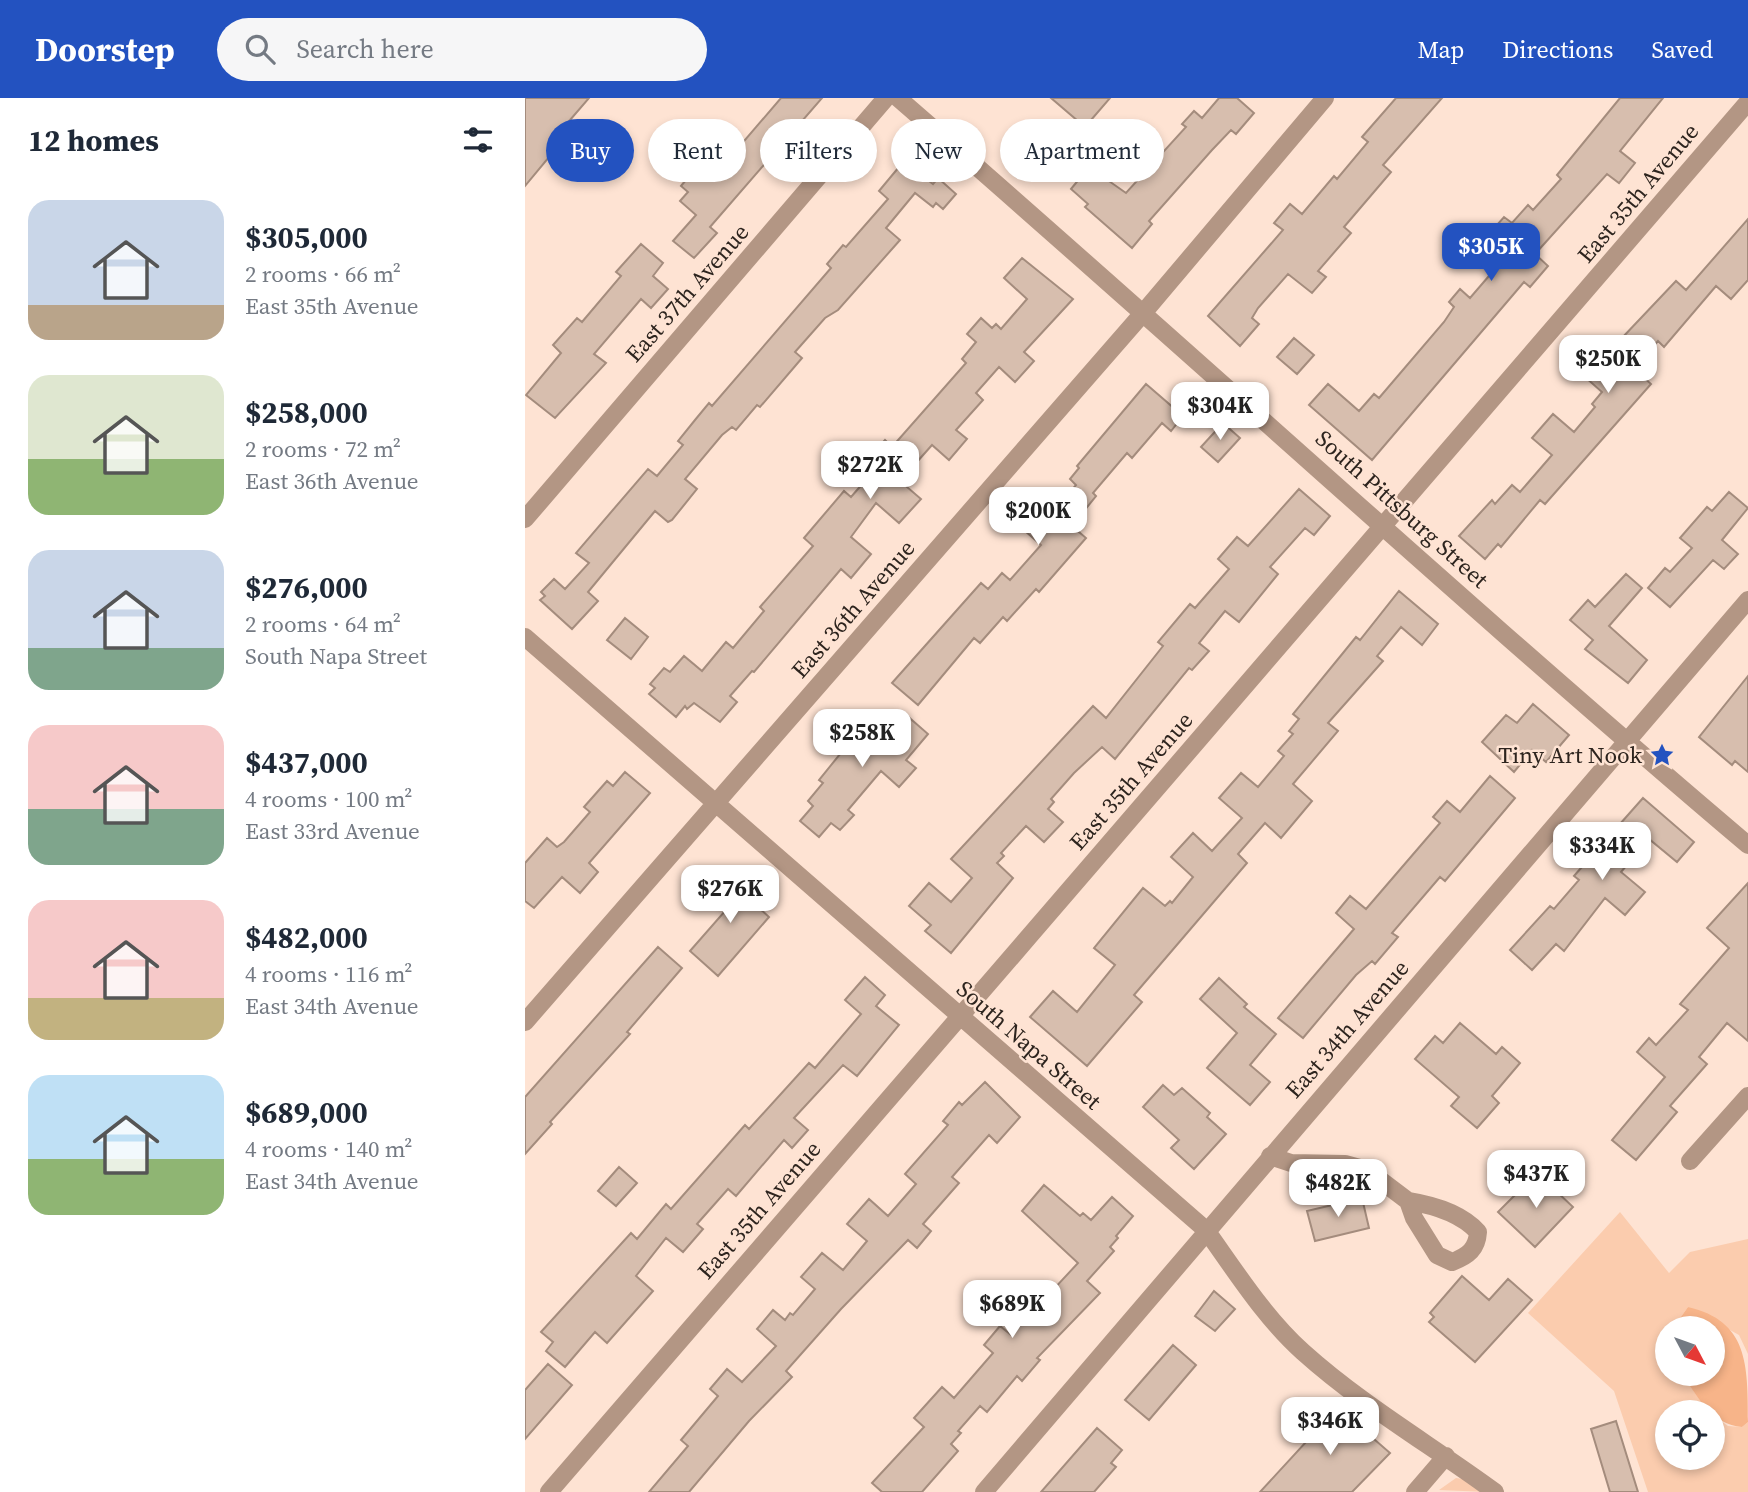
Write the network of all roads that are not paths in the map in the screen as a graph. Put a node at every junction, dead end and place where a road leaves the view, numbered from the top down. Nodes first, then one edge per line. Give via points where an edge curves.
1 (886, 98) edge
2 (898, 98) edge
3 (1325, 98) edge
4 (1748, 102) edge
5 (1144, 312) junction
6 (525, 519) edge
7 (1385, 527) junction
8 (1748, 600) edge
9 (525, 637) edge
10 (1626, 742) junction
11 (716, 804) junction
12 (1748, 845) edge
13 (957, 1016) junction
14 (525, 1023) edge
15 (1748, 1096) edge
16 (1270, 1156) junction
17 (1690, 1161) dead end
18 (1408, 1201) dead end
19 (1206, 1230) junction
20 (1446, 1457) junction
21 (549, 1492) edge
22 (984, 1492) edge
23 (1415, 1492) edge
24 (1495, 1492) edge

1 - 6 street, East 37th Avenue
2 - 5 street, South Pittsburg Street
3 - 5 street, East 36th Avenue
4 - 7 street, East 35th Avenue
5 - 7 street, South Pittsburg Street
5 - 11 street, East 36th Avenue
7 - 10 street, South Pittsburg Street
7 - 13 street, East 35th Avenue
8 - 10 street, East 34th Avenue
9 - 11 street, South Napa Street
10 - 12 street, South Pittsburg Street
10 - 16 street, East 34th Avenue
11 - 13 street, South Napa Street
11 - 14 street, East 36th Avenue
13 - 19 street, South Napa Street
13 - 21 street, East 35th Avenue
15 - 17 street
16 - 18 street via 1291,1163 1345,1164 1367,1171
16 - 19 street, East 34th Avenue
19 - 20 street, South Napa Street via 1260,1305 1302,1351
19 - 22 street, East 34th Avenue
20 - 23 street
20 - 24 street, South Napa Street

